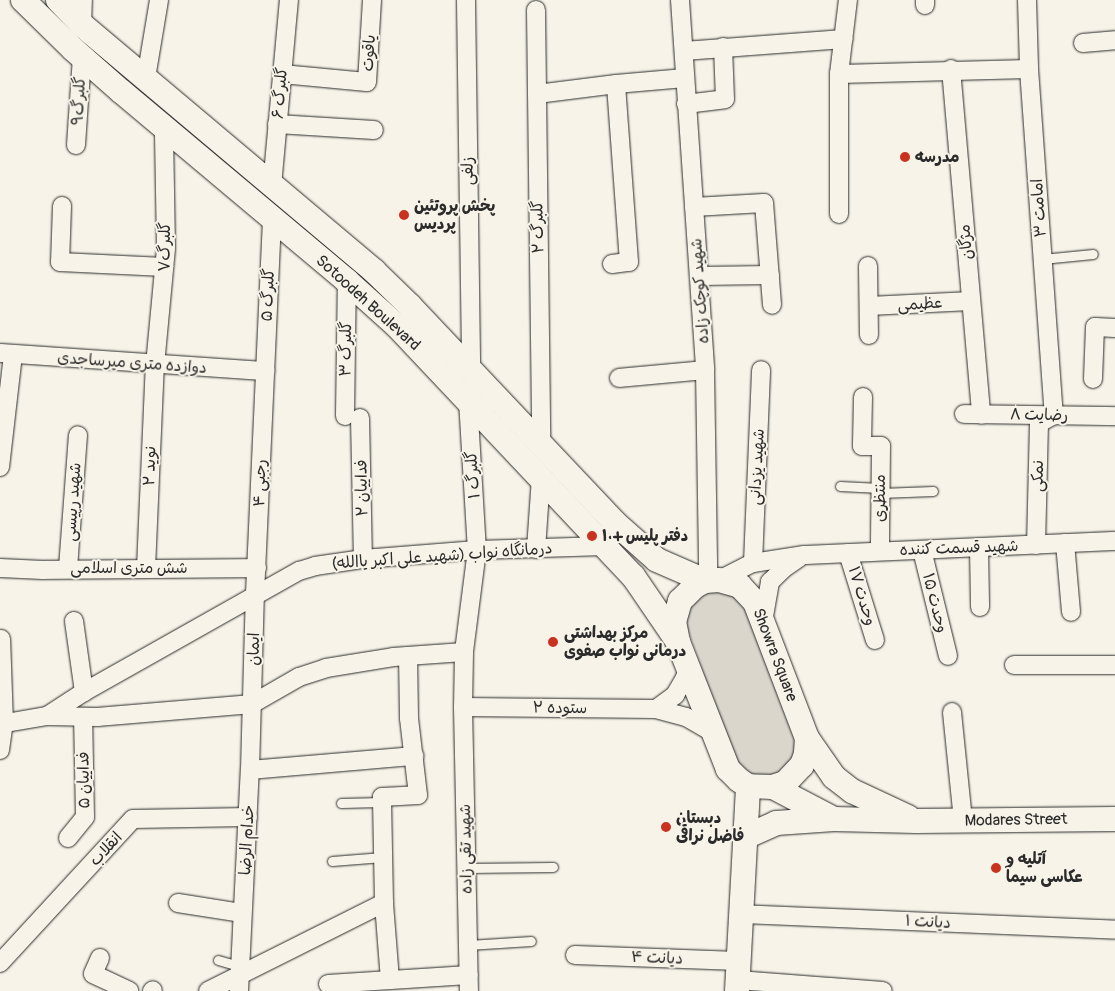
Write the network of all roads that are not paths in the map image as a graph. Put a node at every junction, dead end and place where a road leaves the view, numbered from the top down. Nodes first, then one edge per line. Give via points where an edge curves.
1 (23, 0) edge
2 (58, 0) edge
3 (83, 0) edge
4 (159, 0) edge
5 (289, 0) edge
6 (372, 0) edge
7 (466, 0) edge
8 (680, 0) edge
9 (848, 0) edge
10 (1026, 0) edge
11 (536, 10) dead end
12 (82, 25) junction
13 (844, 38) junction
14 (1115, 40) edge
15 (1082, 43) dead end
16 (722, 47) junction
17 (684, 51) junction
18 (82, 57) junction
19 (952, 69) junction
20 (1029, 69) junction
21 (282, 74) junction
22 (839, 74) junction
23 (146, 78) junction
24 (685, 78) junction
25 (616, 84) junction
26 (537, 94) junction
27 (686, 104) junction
28 (278, 124) junction
29 (164, 129) junction
30 (374, 130) dead end
31 (76, 145) dead end
32 (272, 186) junction
33 (62, 206) dead end
34 (694, 207) junction
35 (839, 214) dead end
36 (272, 218) junction
37 (1093, 254) dead end
38 (1042, 259) junction
39 (612, 264) dead end
40 (868, 266) dead end
41 (164, 268) junction
42 (770, 274) junction
43 (700, 276) junction
44 (347, 281) junction
45 (971, 301) junction
46 (772, 305) dead end
47 (869, 306) junction
48 (1115, 328) edge
49 (869, 336) dead end
50 (6, 354) edge
51 (155, 365) junction
52 (705, 370) junction
53 (761, 370) dead end
54 (265, 371) junction
55 (471, 371) junction
56 (619, 378) dead end
57 (1093, 379) dead end
58 (863, 397) dead end
59 (468, 400) junction
60 (972, 415) joint
61 (1054, 416) junction
62 (1115, 416) edge
63 (352, 417) joint
64 (78, 435) dead end
65 (541, 445) junction
66 (0, 467) edge
67 (542, 478) junction
68 (840, 486) dead end
69 (880, 491) junction
70 (933, 491) dead end
71 (1115, 541) edge
72 (1065, 543) junction
73 (1036, 545) junction
74 (605, 546) junction
75 (980, 547) junction
76 (536, 548) junction
77 (477, 550) junction
78 (880, 550) junction
79 (922, 550) junction
80 (848, 553) junction
81 (804, 555) junction
82 (363, 559) junction
83 (753, 563) junction
84 (0, 568) edge
85 (68, 568) junction
86 (146, 568) junction
87 (257, 568) junction
88 (712, 581) junction
89 (255, 594) junction
90 (980, 607) dead end
91 (1071, 612) dead end
92 (74, 621) dead end
93 (763, 622) junction
94 (1, 639) dead end
95 (875, 640) dead end
96 (678, 642) junction
97 (464, 652) junction
98 (408, 656) junction
99 (948, 656) dead end
100 (1014, 665) dead end
101 (1115, 665) edge
102 (688, 666) junction
103 (84, 692) junction
104 (252, 704) junction
105 (463, 707) junction
106 (656, 709) junction
107 (952, 712) dead end
108 (46, 716) junction
109 (83, 717) junction
110 (2, 723) edge
111 (714, 733) junction
112 (807, 738) junction
113 (0, 750) edge
114 (414, 756) junction
115 (250, 770) junction
116 (748, 786) junction
117 (773, 787) junction
118 (382, 802) junction
119 (341, 804) dead end
120 (248, 817) junction
121 (834, 819) junction
122 (1115, 819) edge
123 (916, 821) junction
124 (963, 821) junction
125 (745, 837) junction
126 (68, 838) dead end
127 (383, 857) junction
128 (332, 861) dead end
129 (553, 867) dead end
130 (467, 868) junction
131 (178, 903) dead end
132 (384, 903) junction
133 (242, 913) junction
134 (740, 914) junction
135 (1115, 930) edge
136 (532, 941) dead end
137 (468, 945) junction
138 (94, 955) dead end
139 (576, 956) dead end
140 (218, 960) dead end
141 (0, 963) edge
142 (239, 977) edge
143 (738, 977) edge
144 (390, 980) junction
145 (469, 983) edge
146 (328, 984) dead end
147 (129, 991) edge
148 (208, 991) edge
149 (883, 991) edge

1 - 18 main road, Sotoodeh Boulevard
2 - 12 main road, Sotoodeh Boulevard
3 - 12 street
4 - 23 street
5 - 21 street, گلبرگ ۶
6 - 21 street, یاقوت via 367,82
7 - 55 street, زلفی
8 - 17 street, شهید کوچک زاده
9 - 13 street
10 - 20 street, امامت ۳
11 - 26 street, گلبرگ ۲
12 - 23 main road, Sotoodeh Boulevard
13 - 16 street
13 - 22 street
14 - 15 street
16 - 17 street
16 - 27 street via 725,100
17 - 24 street, شهید کوچک زاده
18 - 29 main road, Sotoodeh Boulevard
18 - 31 street, گلبرگ۹
19 - 20 street
19 - 22 street
19 - 45 street, مژگان
20 - 38 street, امامت ۳
21 - 28 street, گلبرگ ۶
22 - 35 street
23 - 32 main road, Sotoodeh Boulevard
24 - 25 street
24 - 27 street, شهید کوچک زاده
25 - 26 street
25 - 39 street via 629,262
26 - 65 street, گلبرگ ۲
27 - 34 street, شهید کوچک زاده
28 - 30 street
28 - 32 street, گلبرگ ۶
29 - 36 main road, Sotoodeh Boulevard
29 - 41 street, گلبرگ۷
32 - 55 main road, Sotoodeh Boulevard via 374,270
33 - 41 street via 60,262
34 - 42 street via 764,203
34 - 43 street, شهید کوچک زاده
36 - 44 main road, Sotoodeh Boulevard
36 - 54 street, گلبرگ ۵
37 - 38 lane
38 - 61 street, امامت ۳
40 - 47 street
41 - 51 street, گلبرگ۷
42 - 43 street
42 - 46 street
43 - 52 street, شهید کوچک زاده
44 - 59 main road, Sotoodeh Boulevard
44 - 63 street, گلبرگ ۳
45 - 47 street, عظیمی
45 - 60 street, مژگان
47 - 49 street
48 - 57 street via 1095,327
50 - 51 street, دوازده متری میرساجدی
50 - 66 street
51 - 54 street, دوازده متری میرساجدی
51 - 86 street, نوید ۲
52 - 56 street
52 - 88 street, شهید کوچک زاده via 708,568
53 - 83 street, شهید یزدانی
54 - 87 street, رجبی ۴
55 - 65 main road, Sotoodeh Boulevard
58 - 69 street, منتظری via 862,446 881,446
59 - 67 main road, Sotoodeh Boulevard
59 - 77 street, گلبرگ ۱
60 - 61 street, رضایت ۸
61 - 62 street, رضایت ۸
61 - 73 street, نمکی via 1039,423
63 - 82 street, فداییان ۲
64 - 85 street, شهید رپیسی
65 - 88 main road, Sotoodeh Boulevard via 614,522 657,560
67 - 74 main road, Sotoodeh Boulevard
67 - 76 street
68 - 69 lane
69 - 70 lane
69 - 78 street, منتظری
71 - 72 street, شهید قسمت کننده
72 - 73 street, شهید قسمت کننده
72 - 91 street
73 - 75 street, شهید قسمت کننده
74 - 76 street, درمانگاه نواب (شهید علی اکبر یاالله)
74 - 96 main road, Sotoodeh Boulevard via 633,576
75 - 79 street, شهید قسمت کننده
75 - 90 street
76 - 77 street, درمانگاه نواب (شهید علی اکبر یاالله)
77 - 82 street, درمانگاه نواب (شهید علی اکبر یاالله)
77 - 97 street, گلبرگ ۱
78 - 79 street, شهید قسمت کننده
78 - 80 street, شهید قسمت کننده
79 - 99 street, وحدت ۱۵
80 - 81 street, شهید قسمت کننده
80 - 95 street, وحدت ۱۷
81 - 83 street, شهید قسمت کننده
81 - 93 street via 770,582
82 - 89 street, درمانگاه نواب (شهید علی اکبر یاالله) via 299,570
83 - 88 street, شهید قسمت کننده
84 - 85 street, شش متری اسلامی
85 - 86 street, شش متری اسلامی
86 - 87 street, شش متری اسلامی
87 - 89 street, رجبی ۴
88 - 93 main road, Showra Square via 735,584 748,593
88 - 96 main road via 695,586 680,601 674,622
89 - 103 street, درمانگاه نواب (شهید علی اکبر یاالله)
89 - 104 street, ایمان
92 - 103 street
93 - 112 main road, Showra Square
94 - 110 street
96 - 102 main road
97 - 98 street
97 - 105 street, شهید تقی زاده
98 - 104 street via 326,668 299,677
98 - 114 street via 409,718
100 - 101 street
102 - 106 street via 678,690 668,702
102 - 111 main road
103 - 108 street, درمانگاه نواب (شهید علی اکبر یاالله)
104 - 109 street
104 - 115 street, خدام الرضا
105 - 106 street, ستوده ۲
105 - 130 street, شهید تقی زاده
106 - 111 street, ستوده ۲ via 686,717
107 - 124 street
108 - 109 street
108 - 110 street
109 - 126 street, فداییان ۵ via 85,817
110 - 113 street
111 - 116 main road via 728,769
112 - 117 main road via 802,765 785,783
112 - 123 main road, Showra Square via 840,782 852,791
114 - 115 street
114 - 118 street via 418,795 382,797
115 - 120 street, خدام الرضا
116 - 117 main road
116 - 125 main road
117 - 121 main road
118 - 119 lane
118 - 127 street
120 - 133 street, خدام الرضا
120 - 141 street, انقلاب via 134,819
121 - 123 main road, Modares Street
121 - 125 main road, Modares Street via 776,823
122 - 124 main road, Modares Street
123 - 124 main road, Modares Street
125 - 134 main road
127 - 128 lane
127 - 132 street
129 - 130 lane
130 - 137 street, شهید تقی زاده
131 - 133 street
132 - 142 street
132 - 144 street
133 - 142 street, خدام الرضا
134 - 135 street, دیانت ۱
134 - 143 main road
136 - 137 lane
137 - 145 street, شهید تقی زاده
138 - 147 street via 93,974
139 - 143 street, دیانت ۴
140 - 142 lane
142 - 148 street
143 - 149 street, دیانت ۴
144 - 145 street
144 - 146 street

